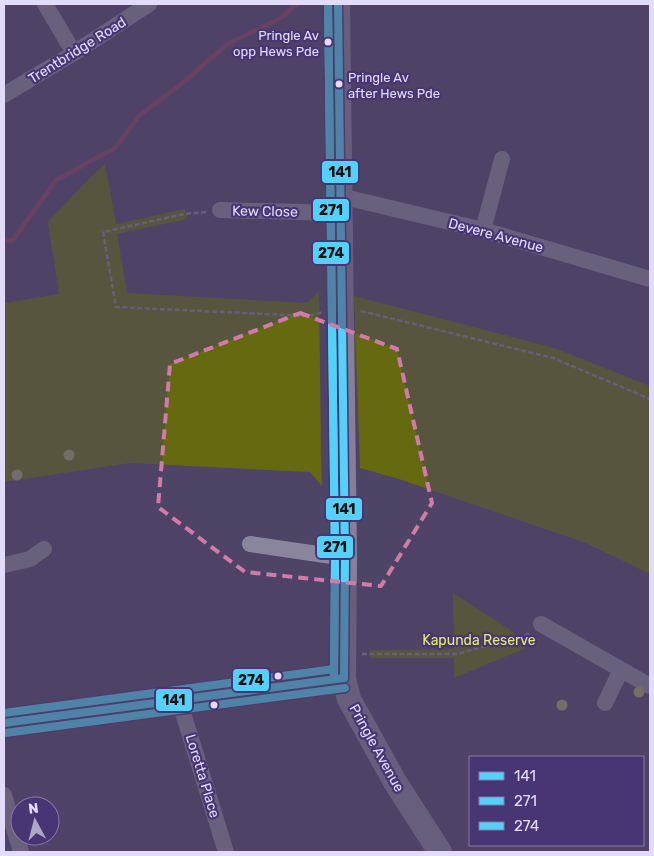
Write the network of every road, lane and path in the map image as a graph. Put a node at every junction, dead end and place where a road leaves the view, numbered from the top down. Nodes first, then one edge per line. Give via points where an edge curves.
1 (45, 4) edge
2 (149, 4) edge
3 (338, 4) edge
4 (74, 53) junction
5 (4, 95) edge
6 (502, 159) dead end
7 (340, 204) junction
8 (220, 210) joint
9 (483, 230) junction
10 (650, 279) edge
11 (342, 307) junction
12 (650, 399) edge
13 (250, 544) dead end
14 (44, 549) dead end
15 (345, 558) junction
16 (4, 566) edge
17 (541, 624) joint
18 (361, 654) dead end
19 (621, 670) junction
20 (344, 678) junction
21 (650, 686) edge
22 (179, 700) junction
23 (605, 703) dead end
24 (5, 720) edge
25 (4, 795) edge
26 (21, 852) edge
27 (226, 852) edge
28 (440, 852) edge

1 - 4 street
2 - 4 street, Trentbridge Road
3 - 7 street, Pringle Avenue
4 - 5 street, Trentbridge Road
6 - 9 street
7 - 8 street, Kew Close
7 - 9 street, Devere Avenue
7 - 11 street, Pringle Avenue
8 - 11 path via 184,214 103,232 116,307 308,316
9 - 10 street, Devere Avenue
11 - 12 path via 553,358
11 - 15 street, Pringle Avenue
13 - 15 street
14 - 16 street via 30,560
15 - 20 street, Pringle Avenue
17 - 18 path via 526,635 457,654
17 - 19 street
19 - 21 street
19 - 23 street
20 - 22 street
20 - 28 street, Pringle Avenue via 349,699
22 - 24 street
22 - 27 street, Loretta Place
25 - 26 street

